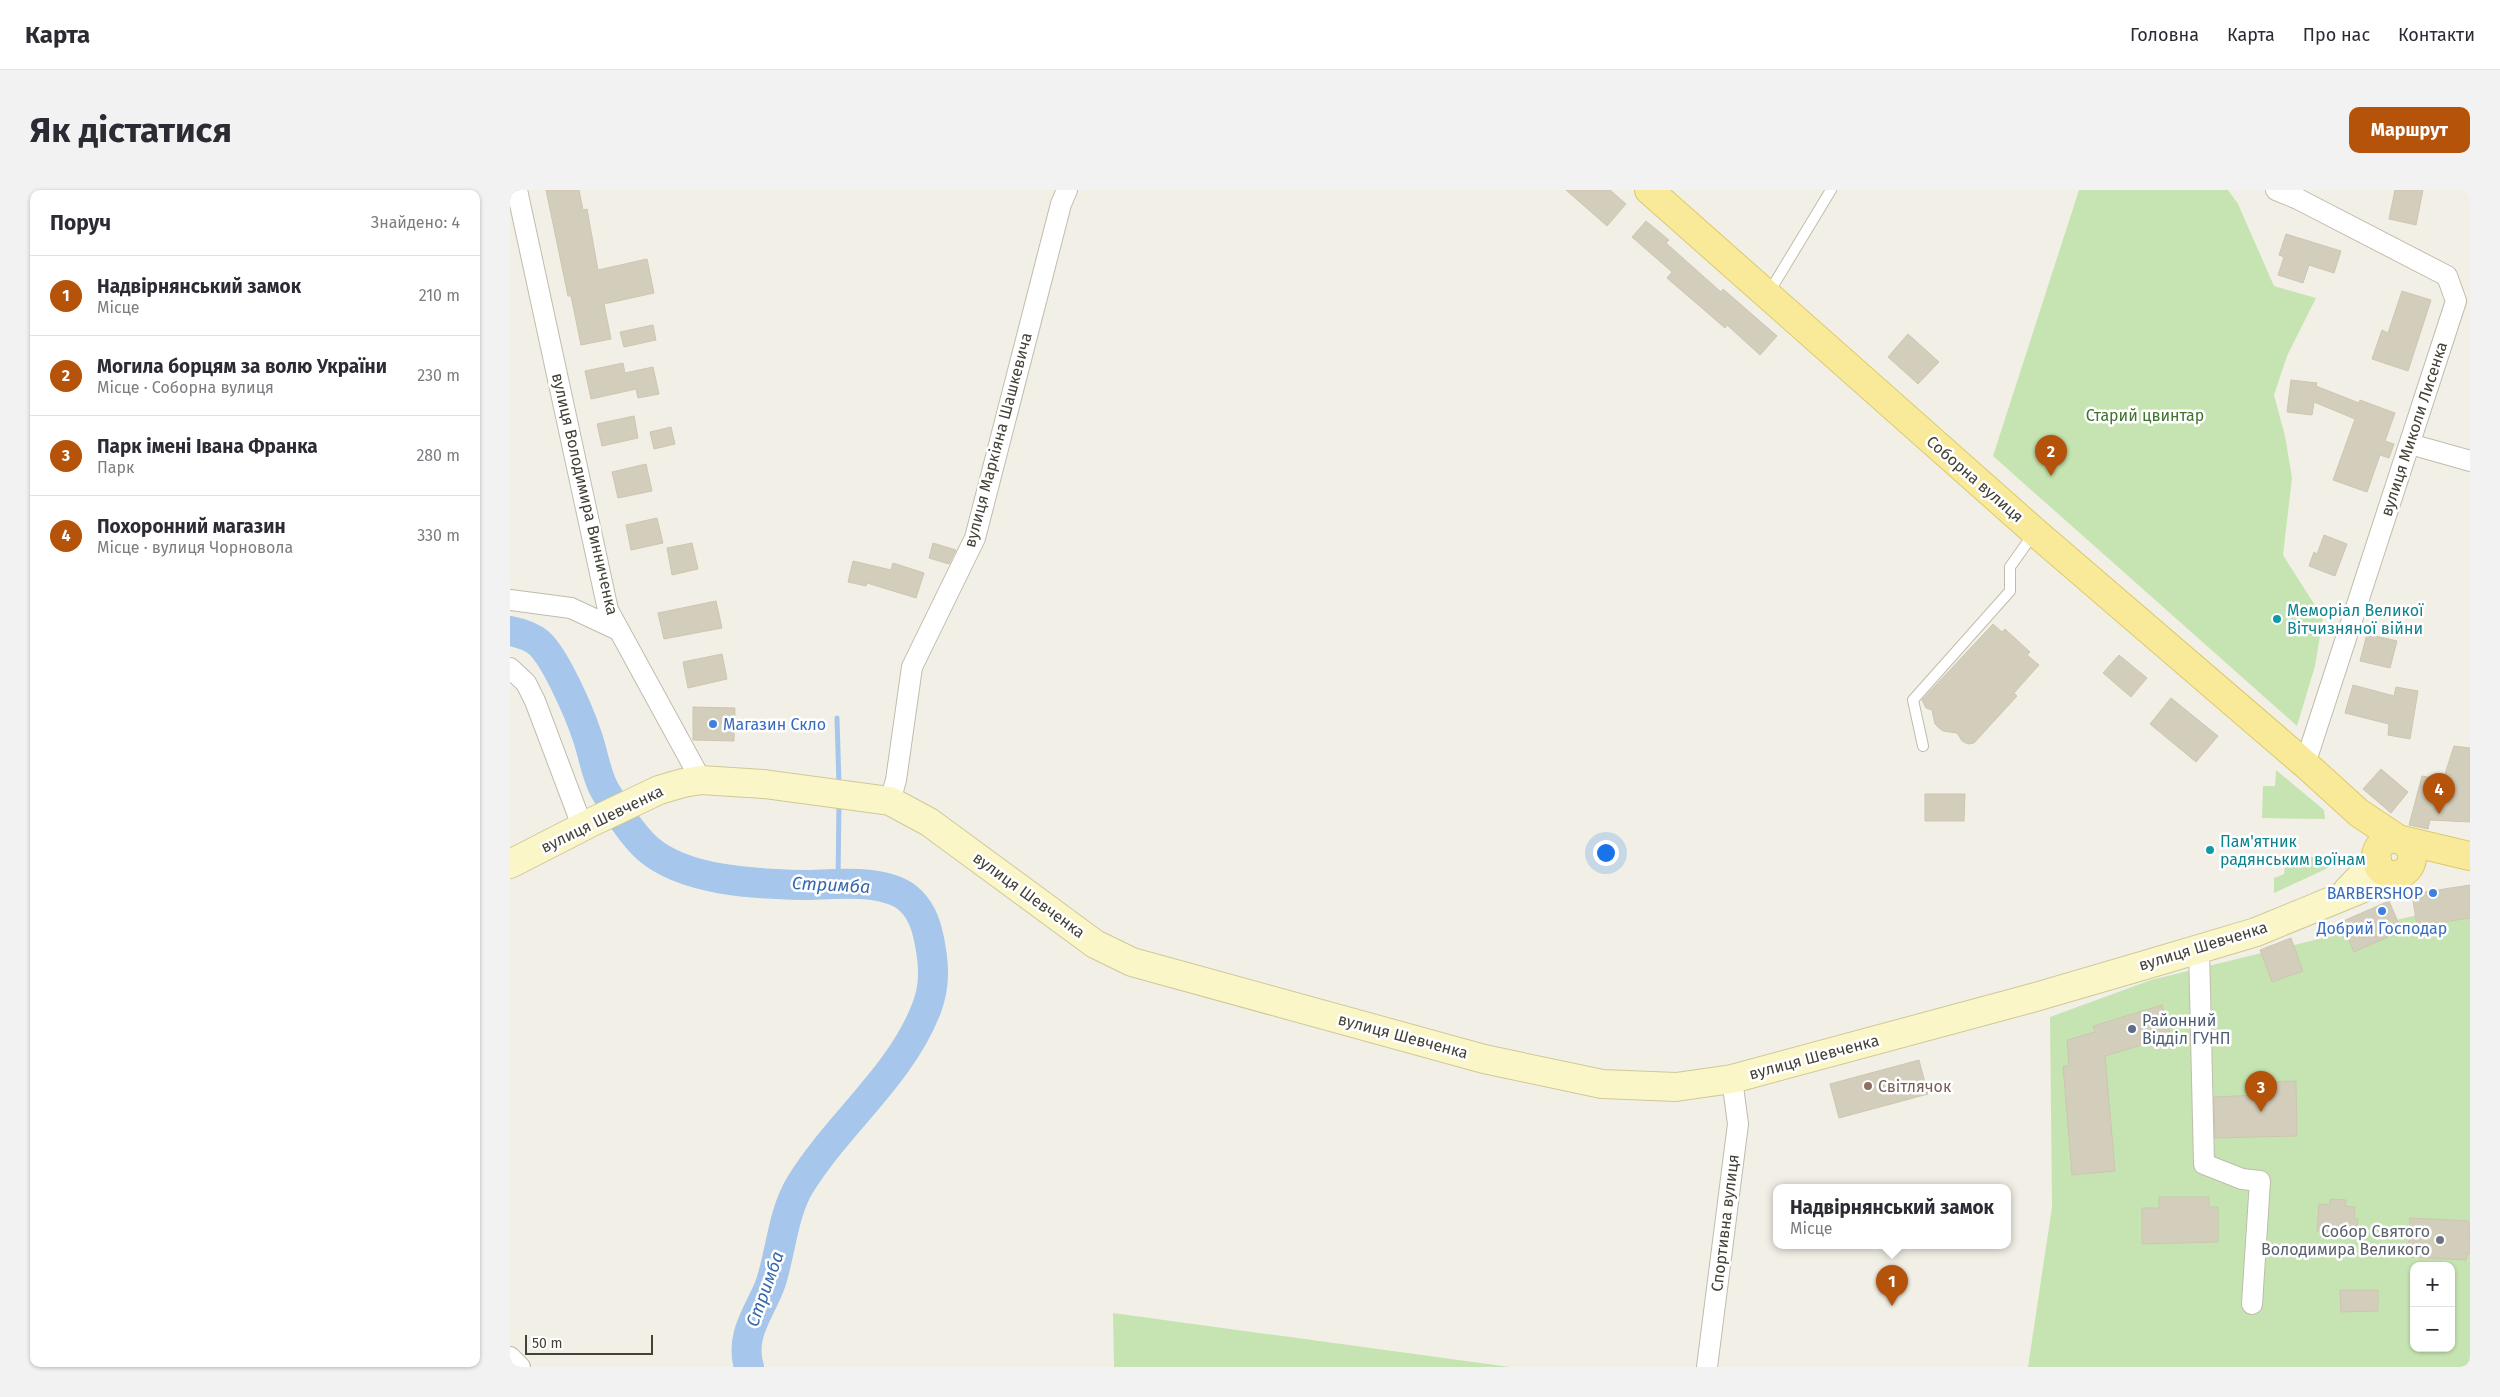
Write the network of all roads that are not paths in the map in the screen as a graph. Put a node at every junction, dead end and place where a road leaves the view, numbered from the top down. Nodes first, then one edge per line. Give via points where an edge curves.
1 (517, 190) edge
2 (1067, 190) edge
3 (1830, 190) edge
4 (2276, 190) edge
5 (1661, 195) edge
6 (1767, 295) junction
7 (2410, 444) junction
8 (2470, 461) edge
9 (2035, 532) junction
10 (510, 600) edge
11 (618, 630) junction
12 (510, 668) edge
13 (1923, 746) dead end
14 (2305, 764) junction
15 (701, 780) junction
16 (890, 801) junction
17 (587, 824) junction
18 (2470, 856) edge
19 (2390, 859) junction
20 (510, 864) edge
21 (2199, 949) junction
22 (1732, 1079) junction
23 (2252, 1304) dead end
24 (510, 1357) edge
25 (520, 1367) edge
26 (1707, 1367) edge

1 - 11 street, вулиця Володимира Винниченка via 608,610
2 - 16 street, вулиця Маркіяна Шашкевича via 975,538 912,667 896,780
3 - 6 lane
4 - 7 street, вулиця Миколи Лисенка via 2447,276 2456,300
5 - 6 main road, Соборна вулиця
6 - 9 main road, Соборна вулиця
7 - 8 street
7 - 14 street, вулиця Миколи Лисенка
9 - 13 lane via 2010,567 2010,591 1913,700
9 - 14 main road, Соборна вулиця
10 - 11 street via 572,608
11 - 15 street, вулиця Володимира Винниченка
12 - 17 street via 526,683 535,701 578,815
14 - 19 main road, Соборна вулиця via 2359,813
15 - 16 street, вулиця Шевченка via 764,784
15 - 17 street, вулиця Шевченка via 660,790
16 - 22 street, вулиця Шевченка via 928,822 1095,944 1132,962 1484,1058 1602,1084 1676,1088
17 - 20 street, вулиця Шевченка
18 - 19 main road
19 - 21 street, вулиця Шевченка via 2342,896 2256,932
21 - 22 street, вулиця Шевченка
21 - 23 street via 2204,1164 2242,1179 2260,1181
22 - 26 street, Спортивна вулиця via 1738,1124
24 - 25 street

